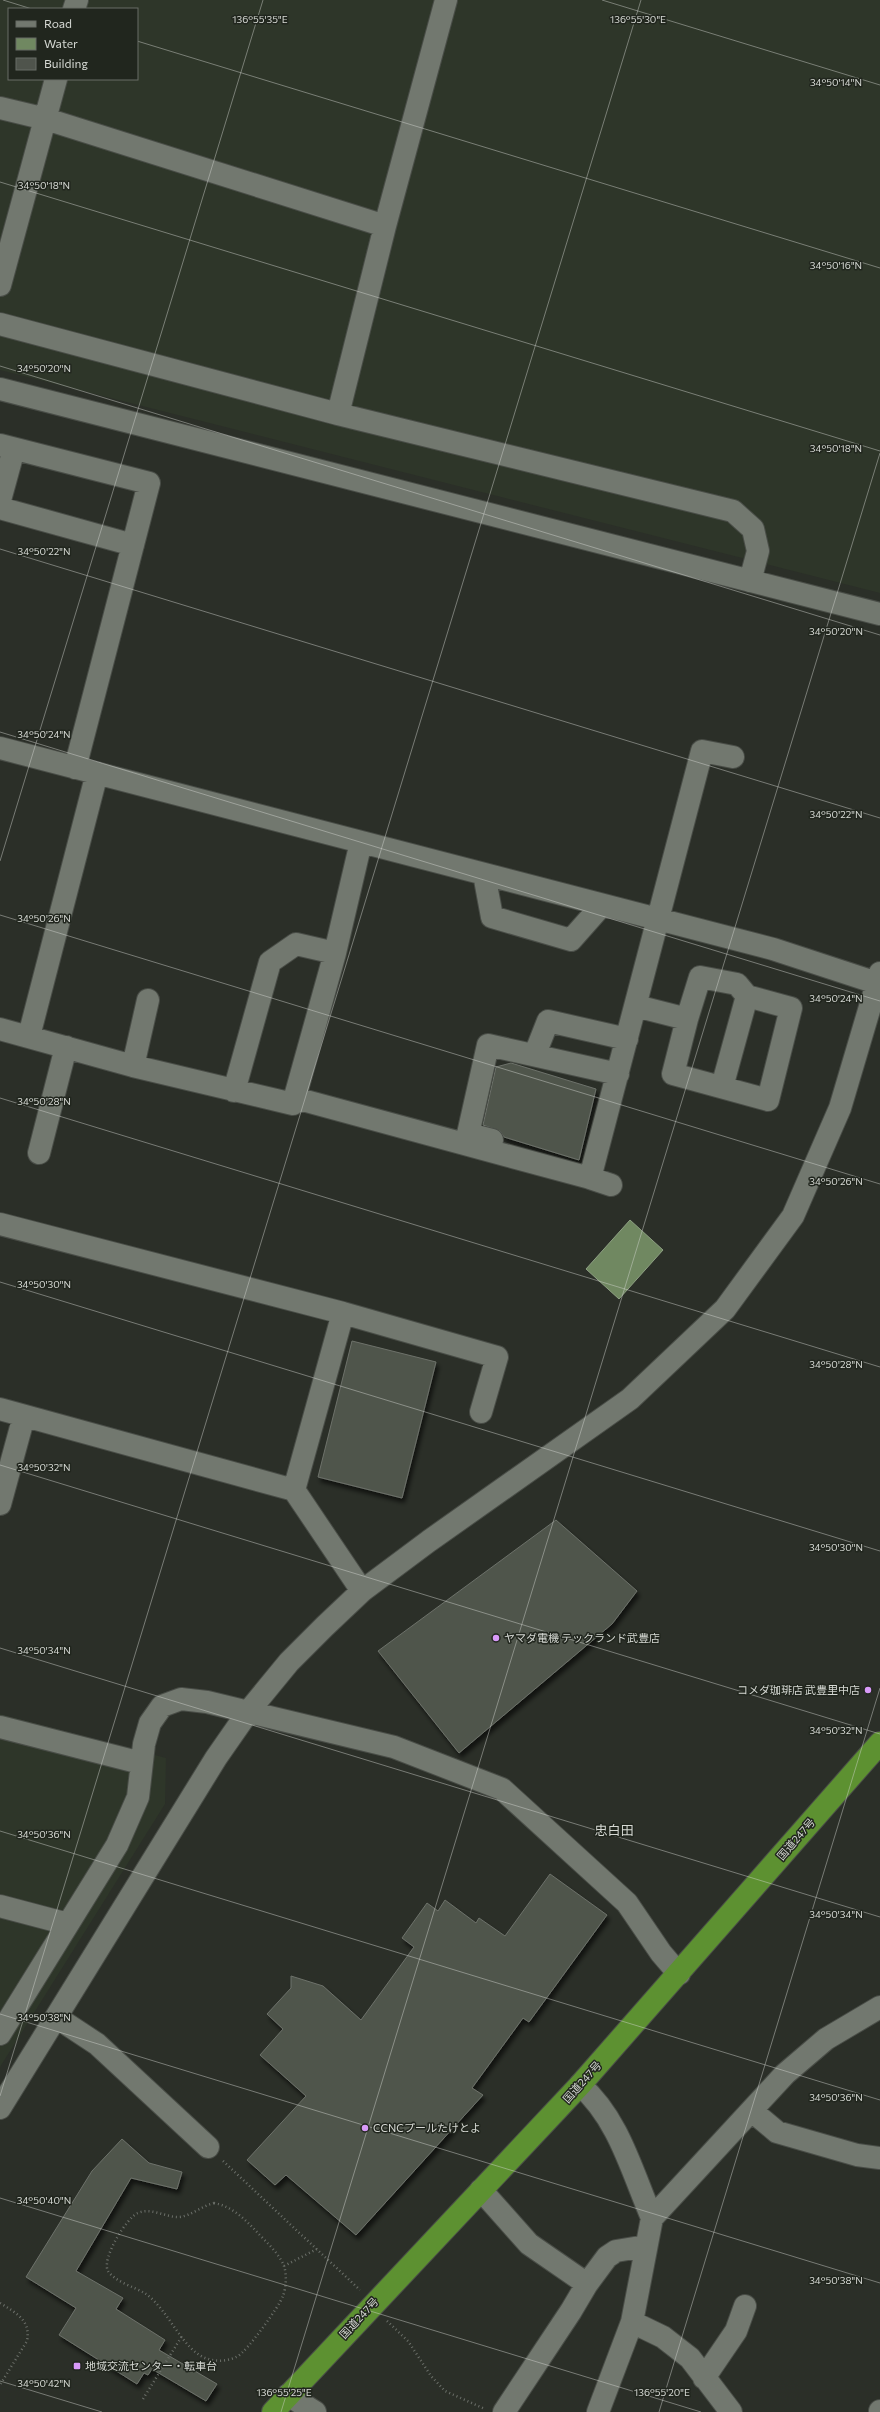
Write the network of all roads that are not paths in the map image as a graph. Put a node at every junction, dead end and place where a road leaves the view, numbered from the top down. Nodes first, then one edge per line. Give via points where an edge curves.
1 (446, 0) edge
2 (56, 80) edge
3 (0, 108) edge
4 (46, 120) junction
5 (385, 226) junction
6 (0, 285) edge
7 (0, 324) edge
8 (0, 389) edge
9 (338, 414) junction
10 (7, 447) edge
11 (0, 500) edge
12 (0, 508) edge
13 (133, 545) junction
14 (750, 580) junction
15 (880, 614) edge
16 (0, 748) edge
17 (733, 757) dead end
18 (75, 768) junction
19 (98, 773) junction
20 (361, 842) junction
21 (484, 874) junction
22 (602, 905) junction
23 (659, 919) junction
24 (335, 953) junction
25 (879, 980) edge
26 (747, 996) junction
27 (148, 1000) dead end
28 (636, 1006) junction
29 (687, 1019) junction
30 (0, 1030) edge
31 (29, 1036) junction
32 (627, 1038) junction
33 (66, 1047) junction
34 (535, 1054) junction
35 (133, 1066) junction
36 (618, 1074) junction
37 (722, 1087) junction
38 (234, 1091) junction
39 (295, 1098) junction
40 (39, 1153) dead end
41 (574, 1162) dead end
42 (590, 1178) junction
43 (611, 1185) dead end
44 (0, 1224) edge
45 (343, 1313) junction
46 (0, 1409) edge
47 (481, 1412) dead end
48 (24, 1416) junction
49 (294, 1490) junction
50 (0, 1504) edge
51 (362, 1591) junction
52 (248, 1712) junction
53 (0, 1727) edge
54 (880, 1742) edge
55 (141, 1763) junction
56 (0, 1906) edge
57 (68, 1924) junction
58 (679, 1974) junction
59 (880, 2007) edge
60 (56, 2017) junction
61 (0, 2034) edge
62 (580, 2085) junction
63 (0, 2108) edge
64 (752, 2111) junction
65 (208, 2147) road end
66 (880, 2158) edge
67 (481, 2190) junction
68 (652, 2218) junction
69 (646, 2246) junction
70 (587, 2284) junction
71 (745, 2306) dead end
72 (632, 2322) junction
73 (704, 2378) junction
74 (288, 2395) junction
75 (273, 2412) edge
76 (315, 2412) edge
77 (504, 2412) edge
78 (598, 2412) edge
79 (731, 2412) edge

1 - 5 street
2 - 4 street
3 - 4 street
4 - 5 street
4 - 6 street
5 - 9 street
7 - 9 street
8 - 14 street
9 - 14 street via 733,511 753,529 758,551
10 - 11 street
10 - 13 street via 149,483
12 - 13 street
13 - 18 street
14 - 15 street
16 - 18 street
17 - 23 street via 702,751
18 - 19 street
19 - 20 street
19 - 31 street
20 - 21 street
20 - 24 street
21 - 22 street
21 - 22 street via 492,917 571,940
22 - 23 street
23 - 25 street
23 - 28 street
24 - 38 street via 296,944 270,962
24 - 39 street
25 - 51 street via 840,1108 793,1216 725,1309 630,1399
26 - 29 street via 737,984 700,976
26 - 37 street
26 - 37 street via 791,1008 768,1100
27 - 35 street
28 - 29 street
28 - 32 street
29 - 37 street via 673,1074
30 - 31 street
31 - 33 street
32 - 34 street via 548,1021
32 - 36 street
33 - 35 street
33 - 40 street
34 - 36 street
34 - 41 street via 488,1045 468,1134
35 - 38 street
36 - 42 street
38 - 39 street via 293,1104
39 - 42 street
42 - 43 street
44 - 45 street
45 - 47 street via 497,1357
45 - 49 street
46 - 48 street
48 - 49 street
48 - 50 street
49 - 51 street
51 - 52 street via 290,1662
52 - 55 street via 207,1702 181,1699 162,1706 150,1722
52 - 58 street via 394,1747 502,1789 627,1903 661,1953
52 - 60 street via 216,1758
53 - 55 street
54 - 58 highway, 国道247号
55 - 57 street via 138,1796 117,1845
56 - 57 street
57 - 61 street
58 - 62 highway, 国道247号
59 - 64 street via 826,2039 784,2074
60 - 63 street
60 - 65 street via 97,2044
62 - 67 highway, 国道247号
62 - 68 street via 591,2095 608,2119
64 - 66 street via 777,2132 857,2155
64 - 68 street
67 - 70 street via 529,2244
67 - 74 highway, 国道247号 via 378,2309
68 - 69 street
69 - 70 street via 616,2251 607,2257
69 - 72 street
70 - 77 street
71 - 73 street via 736,2331
72 - 73 street via 663,2337 690,2358
72 - 78 street
73 - 79 street
74 - 75 highway, 国道247号
74 - 76 street

